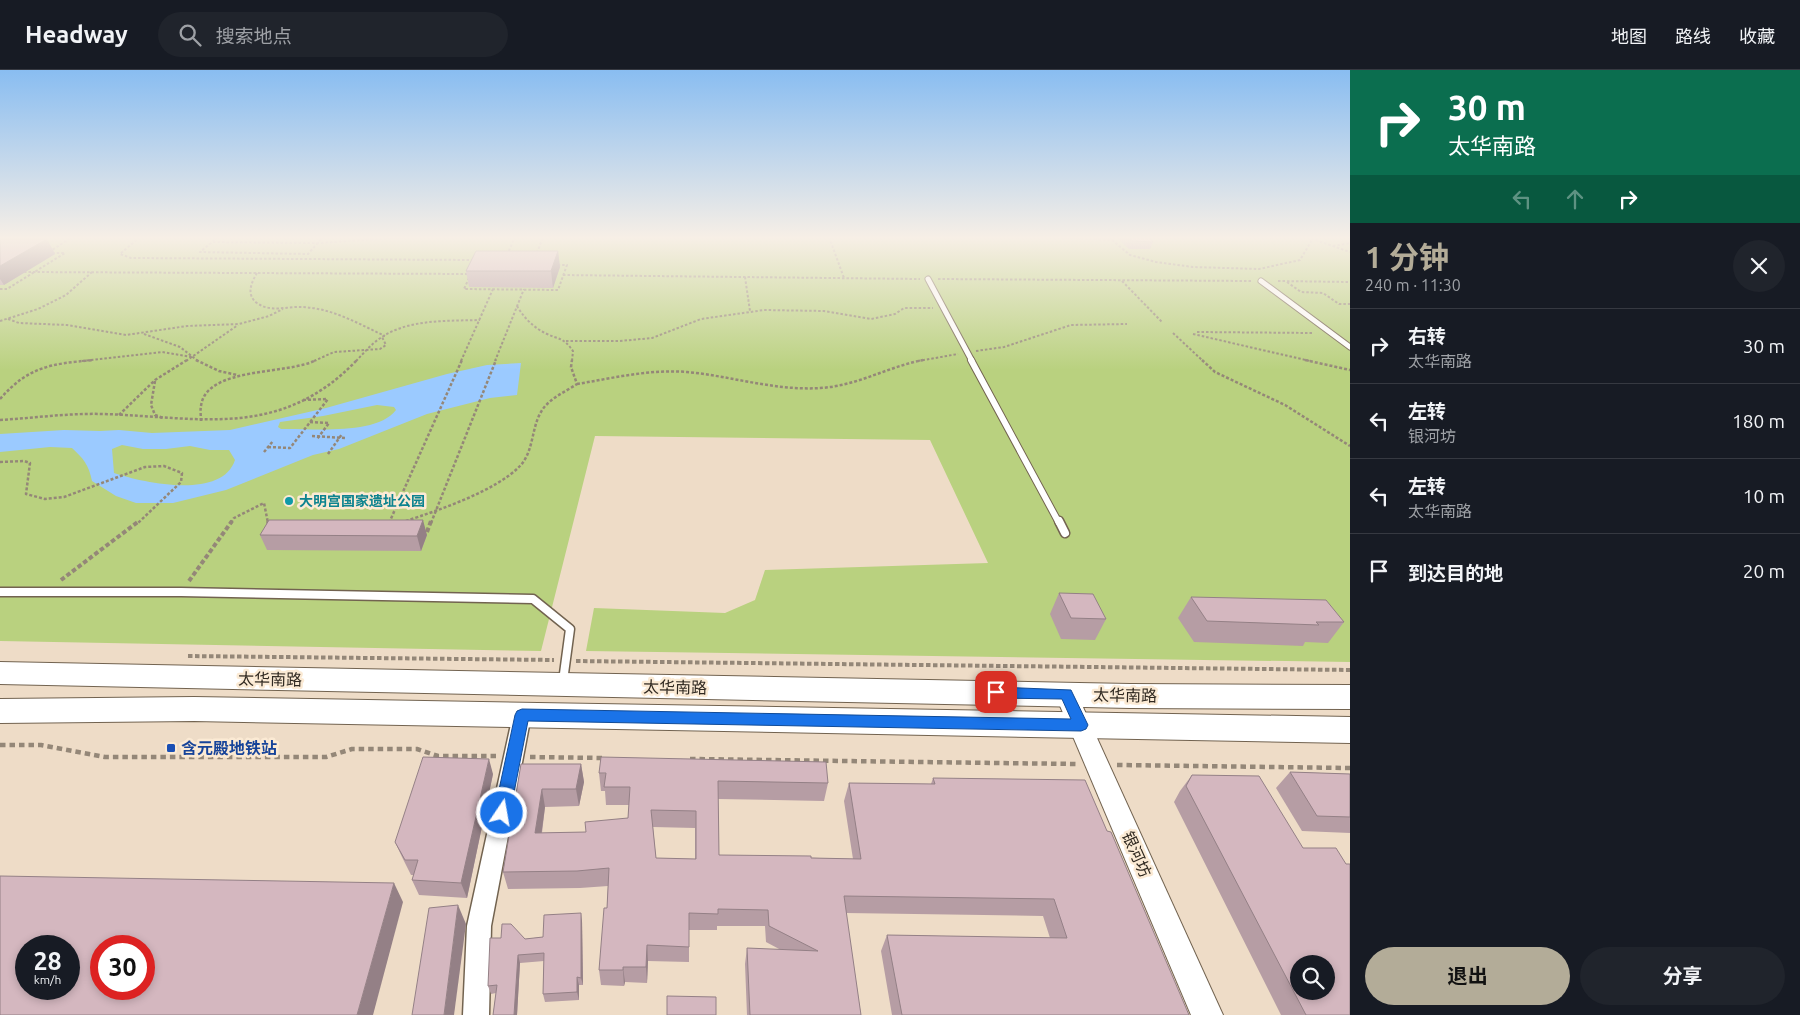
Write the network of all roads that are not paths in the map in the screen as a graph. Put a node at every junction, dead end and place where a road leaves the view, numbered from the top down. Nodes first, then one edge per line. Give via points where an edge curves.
1 (929, 281) edge
2 (1261, 281) dead end
3 (1350, 347) edge
4 (1065, 533) dead end
5 (0, 592) edge
6 (0, 673) edge
7 (564, 673) junction
8 (1066, 694) junction
9 (1350, 697) edge
10 (0, 710) edge
11 (522, 715) junction
12 (1081, 725) junction
13 (1350, 730) edge
14 (476, 1015) edge
15 (1207, 1015) edge

1 - 4 lane
2 - 3 lane
5 - 7 lane via 533,599 570,629
6 - 7 main road, 太华南路
7 - 8 main road, 太华南路
8 - 9 main road, 太华南路
8 - 12 street, 银河坊
10 - 11 main road via 194,709
11 - 12 main road
11 - 14 street via 479,926
12 - 13 main road
12 - 15 street, 银河坊

